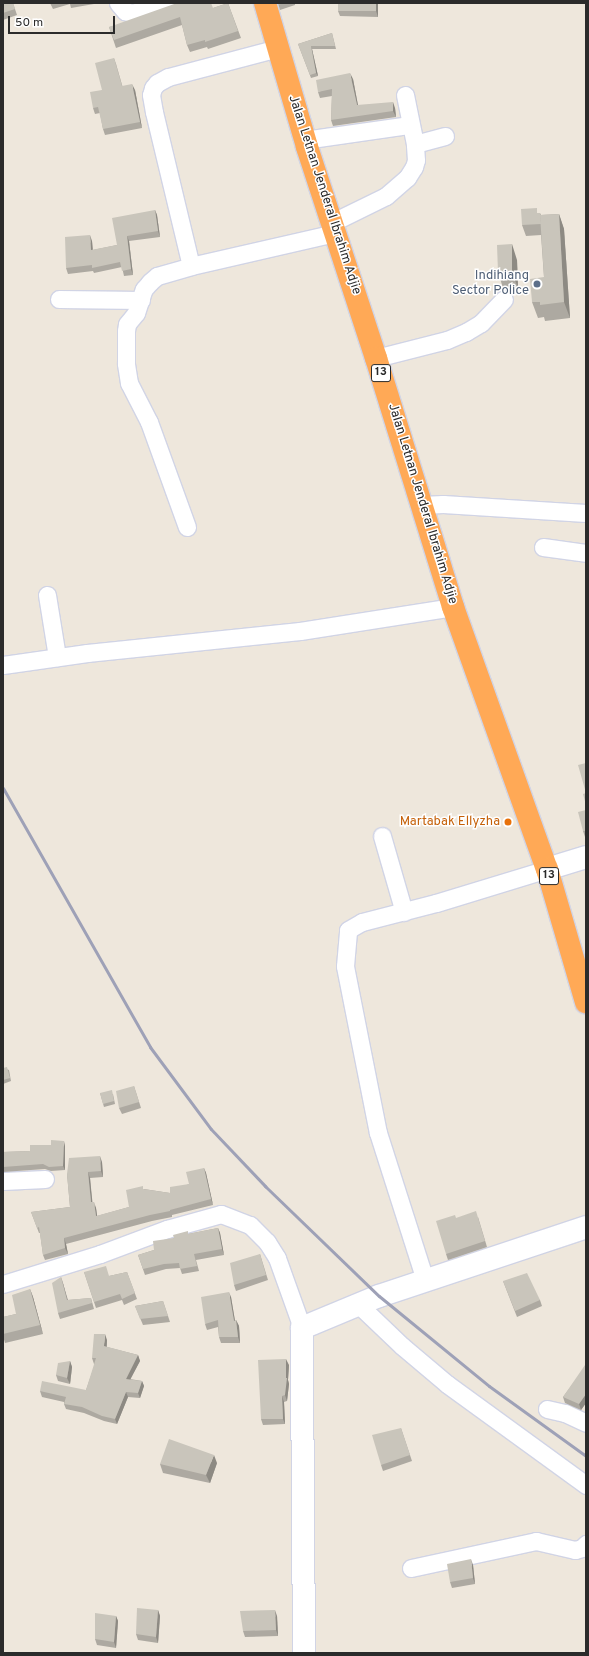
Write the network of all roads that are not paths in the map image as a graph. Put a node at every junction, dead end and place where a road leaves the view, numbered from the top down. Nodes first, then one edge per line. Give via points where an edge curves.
1 (118, 3) edge
2 (166, 3) edge
3 (264, 3) edge
4 (278, 48) junction
5 (405, 96) dead end
6 (410, 125) junction
7 (445, 136) dead end
8 (304, 140) junction
9 (415, 144) junction
10 (333, 228) junction
11 (191, 266) junction
12 (59, 299) dead end
13 (504, 299) dead end
14 (141, 300) junction
15 (376, 358) junction
16 (422, 505) junction
17 (586, 513) edge
18 (187, 527) dead end
19 (543, 547) dead end
20 (586, 553) edge
21 (47, 595) dead end
22 (454, 607) junction
23 (57, 657) junction
24 (3, 665) edge
25 (382, 836) dead end
26 (586, 857) edge
27 (547, 869) junction
28 (404, 912) junction
29 (586, 1002) edge
30 (45, 1179) dead end
31 (3, 1181) edge
32 (586, 1227) edge
33 (425, 1280) junction
34 (3, 1284) edge
35 (358, 1304) junction
36 (302, 1328) junction
37 (547, 1409) dead end
38 (586, 1423) edge
39 (586, 1485) edge
40 (586, 1544) edge
41 (411, 1568) dead end
42 (304, 1647) edge

1 - 2 street via 125,11 132,13
3 - 4 highway, Jalan Letnan Jenderal Ibrahim Adjie / 13
4 - 8 highway, Jalan Letnan Jenderal Ibrahim Adjie / 13
4 - 11 street via 168,77 153,88 151,95 154,112
5 - 6 street
6 - 8 street
6 - 9 street
7 - 9 street
8 - 10 highway, Jalan Letnan Jenderal Ibrahim Adjie / 13
9 - 10 street via 416,160 407,178 386,196
10 - 11 street
10 - 15 highway, Jalan Letnan Jenderal Ibrahim Adjie / 13
11 - 14 street via 157,276 144,289
12 - 14 street
13 - 15 street via 481,323 466,332 447,340
14 - 18 street via 126,330 129,383 149,422
15 - 16 highway, Jalan Letnan Jenderal Ibrahim Adjie / 13
16 - 17 street via 443,504
16 - 22 highway, Jalan Letnan Jenderal Ibrahim Adjie / 13
19 - 20 street
21 - 23 street
22 - 23 street via 300,631
22 - 27 highway, Jalan Letnan Jenderal Ibrahim Adjie / 13
23 - 24 street
25 - 28 street
26 - 27 street
27 - 28 street
27 - 29 highway, Jalan Letnan Jenderal Ibrahim Adjie / 13
28 - 33 street via 362,922 348,930 345,966 378,1133
30 - 31 street
32 - 33 street
33 - 35 street
34 - 36 street via 221,1214 250,1225 267,1242 277,1258
35 - 36 street
35 - 39 street via 402,1346 448,1384
36 - 42 street
37 - 38 street via 565,1413
40 - 41 street via 575,1550 536,1540

